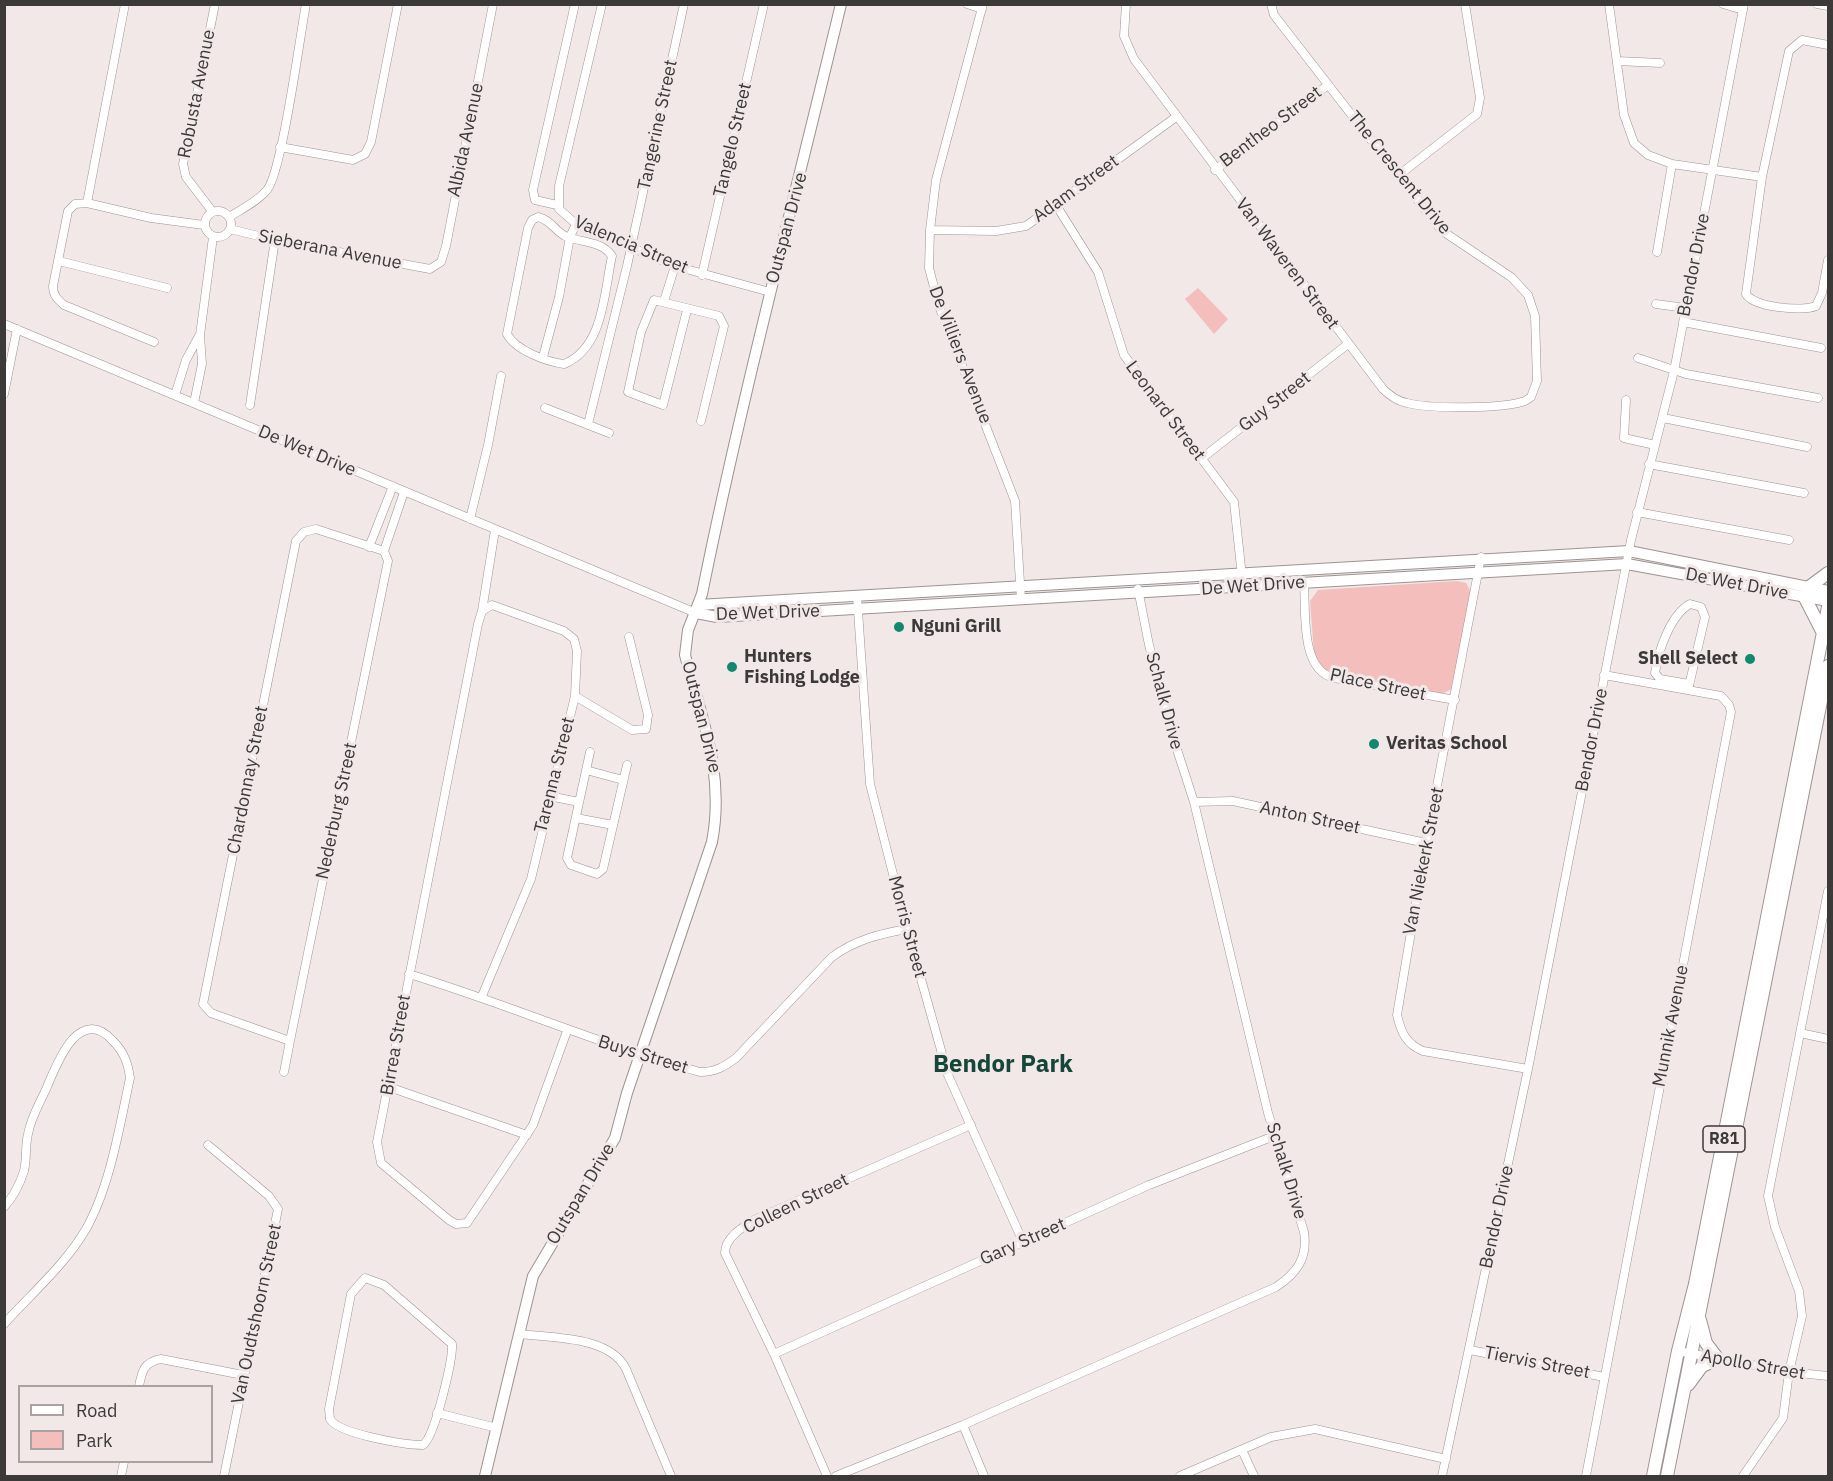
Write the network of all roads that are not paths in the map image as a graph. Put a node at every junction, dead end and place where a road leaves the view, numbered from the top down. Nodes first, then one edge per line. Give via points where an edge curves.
1 (125, 4) edge
2 (215, 4) edge
3 (306, 4) edge
4 (398, 4) edge
5 (494, 4) edge
6 (575, 4) edge
7 (602, 4) edge
8 (684, 4) edge
9 (764, 4) edge
10 (840, 4) edge
11 (967, 4) edge
12 (1126, 4) edge
13 (1271, 4) edge
14 (1465, 4) edge
15 (1609, 4) edge
16 (1723, 4) edge
17 (1817, 4) edge
18 (1828, 6) edge
19 (982, 7) edge
20 (1743, 7) edge
21 (1828, 45) edge
22 (1617, 61) junction
23 (1660, 63) dead end
24 (1328, 85) junction
25 (1176, 117) junction
26 (280, 147) junction
27 (1672, 164) junction
28 (1713, 169) junction
29 (1215, 170) junction
30 (1399, 175) junction
31 (1762, 177) junction
32 (87, 203) junction
33 (557, 205) junction
34 (1056, 205) junction
35 (212, 211) junction
36 (230, 217) junction
37 (576, 224) junction
38 (204, 225) junction
39 (230, 229) junction
40 (930, 230) junction
41 (213, 237) junction
42 (570, 237) junction
43 (275, 240) junction
44 (632, 246) junction
45 (1657, 252) dead end
46 (1828, 260) edge
47 (59, 261) junction
48 (675, 266) junction
49 (429, 269) joint
50 (702, 275) junction
51 (167, 288) dead end
52 (770, 292) junction
53 (664, 300) junction
54 (1656, 304) dead end
55 (1686, 308) junction
56 (687, 310) junction
57 (1683, 322) junction
58 (4, 324) edge
59 (17, 329) junction
60 (200, 335) junction
61 (154, 342) dead end
62 (1348, 344) junction
63 (1821, 348) dead end
64 (543, 357) junction
65 (1638, 358) dead end
66 (1674, 371) junction
67 (501, 376) dead end
68 (4, 394) edge
69 (175, 395) junction
70 (1531, 397) joint
71 (1818, 398) dead end
72 (1626, 400) dead end
73 (194, 403) junction
74 (250, 405) dead end
75 (544, 408) dead end
76 (1663, 418) junction
77 (701, 421) dead end
78 (588, 424) junction
79 (609, 433) dead end
80 (1655, 445) junction
81 (1807, 447) dead end
82 (1201, 459) junction
83 (1649, 464) junction
84 (393, 486) junction
85 (404, 492) junction
86 (1804, 493) dead end
87 (1637, 512) junction
88 (470, 519) junction
89 (495, 530) junction
90 (1789, 540) dead end
91 (369, 547) junction
92 (1629, 550) junction
93 (384, 551) junction
94 (1481, 557) junction
95 (1627, 564) junction
96 (1479, 570) junction
97 (1242, 572) junction
98 (1828, 573) edge
99 (1137, 580) junction
100 (1304, 583) junction
101 (1021, 585) junction
102 (1243, 586) junction
103 (1828, 591) edge
104 (1806, 592) junction
105 (1138, 594) junction
106 (857, 596) junction
107 (1022, 599) junction
108 (1828, 602) edge
109 (1828, 607) edge
110 (485, 609) junction
111 (697, 609) junction
112 (857, 609) junction
113 (1823, 634) junction
114 (629, 637) dead end
115 (1828, 666) edge
116 (1604, 675) junction
117 (1688, 687) junction
118 (575, 696) junction
119 (1455, 700) junction
120 (590, 752) dead end
121 (627, 765) dead end
122 (586, 770) junction
123 (623, 780) junction
124 (549, 796) junction
125 (579, 802) junction
126 (1194, 802) junction
127 (576, 818) junction
128 (613, 825) junction
129 (1426, 843) junction
130 (1828, 893) edge
131 (907, 929) junction
132 (409, 974) junction
133 (482, 996) junction
134 (567, 1031) junction
135 (1800, 1033) junction
136 (1828, 1039) edge
137 (290, 1041) junction
138 (641, 1056) junction
139 (1528, 1069) junction
140 (284, 1072) dead end
141 (389, 1087) junction
142 (971, 1125) junction
143 (526, 1135) junction
144 (1274, 1136) junction
145 (208, 1145) dead end
146 (4, 1207) edge
147 (1023, 1242) junction
148 (1700, 1310) junction
149 (4, 1324) edge
150 (520, 1334) junction
151 (1470, 1350) junction
152 (1678, 1351) junction
153 (774, 1354) junction
154 (1691, 1354) junction
155 (1718, 1359) junction
156 (1789, 1372) junction
157 (243, 1375) junction
158 (1828, 1376) edge
159 (1604, 1377) junction
160 (139, 1385) edge
161 (1682, 1398) junction
162 (437, 1413) junction
163 (963, 1425) junction
164 (496, 1428) junction
165 (1242, 1450) junction
166 (1446, 1459) junction
167 (224, 1476) edge
168 (485, 1476) edge
169 (671, 1476) edge
170 (827, 1476) edge
171 (836, 1476) edge
172 (984, 1476) edge
173 (1180, 1476) edge
174 (1254, 1476) edge
175 (1442, 1476) edge
176 (1586, 1476) edge
177 (1653, 1476) edge
178 (1666, 1476) edge
179 (1743, 1476) edge

1 - 32 street
2 - 35 street, Robusta Avenue via 183,164 186,177
3 - 26 street
4 - 26 street via 371,142 365,154 353,160
5 - 49 street, Albida Avenue via 447,246 441,262
6 - 33 street via 533,190 535,200
7 - 33 street, Valencia Street
8 - 44 street, Tangerine Street
9 - 50 street, Tangelo Street
10 - 52 street, Outspan Drive
11 - 19 street
12 - 25 street, Van Waveren Street via 1126,45
13 - 24 street, The Crescent Drive via 1274,15
14 - 30 street via 1480,98 1477,114
15 - 22 street
16 - 20 street
17 - 18 street
19 - 40 street, De Villiers Avenue via 938,172
20 - 28 street, Bendor Drive
21 - 31 street via 1802,40 1789,51
22 - 23 street
22 - 27 street via 1624,115 1634,143 1648,155
24 - 29 street, Bentheo Street
24 - 30 street, The Crescent Drive
25 - 29 street, Van Waveren Street
25 - 34 street, Adam Street
26 - 36 street via 269,187
27 - 28 street
27 - 45 street
28 - 31 street
28 - 55 street, Bendor Drive
29 - 62 street, Van Waveren Street
30 - 70 street, The Crescent Drive via 1445,234 1511,277 1528,295 1535,316 1537,370
31 - 46 street via 1745,288 1748,299 1758,304 1806,309 1816,306
32 - 38 street
32 - 47 street via 75,204 68,211
33 - 37 street, Valencia Street
34 - 40 street, Adam Street via 1015,229
34 - 82 street, Leonard Street via 1098,272 1124,355
35 - 36 street
35 - 38 street
36 - 39 street
37 - 42 street
37 - 44 street, Valencia Street
38 - 41 street
39 - 41 street
39 - 43 street, Sieberana Avenue
40 - 101 street, De Villiers Avenue via 929,268 935,297 1015,501
41 - 60 street
42 - 64 street
42 - 64 street via 601,245 612,256 597,326 585,350 567,363
42 - 64 street via 538,217 530,223 526,235 507,334 525,351
43 - 49 street, Sieberana Avenue
43 - 74 street
44 - 48 street, Valencia Street
44 - 78 street, Tangerine Street
47 - 51 street
47 - 61 street via 53,286 57,300
48 - 50 street, Valencia Street
48 - 53 street
50 - 52 street, Valencia Street
52 - 111 street, Outspan Drive
53 - 56 street
53 - 56 street via 654,300 641,332 628,394 661,406 665,402
54 - 55 street
55 - 57 street, Bendor Drive
56 - 77 street via 719,316 724,326
57 - 63 street
57 - 66 street, Bendor Drive
58 - 59 street, De Wet Drive
59 - 68 street
59 - 69 street, De Wet Drive
60 - 69 street via 186,360
60 - 73 street via 202,364
62 - 70 street, Van Waveren Street via 1383,389 1403,402 1481,406 1518,404
62 - 82 street, Guy Street
65 - 66 street
66 - 71 street
66 - 76 street, Bendor Drive
67 - 88 street
69 - 73 street, De Wet Drive
72 - 80 street via 1624,438
73 - 84 street, De Wet Drive
75 - 78 street
76 - 80 street, Bendor Drive
76 - 81 street
78 - 79 street
80 - 83 street, Bendor Drive
82 - 97 street, Leonard Street via 1234,502
83 - 86 street
83 - 87 street, Bendor Drive
84 - 85 street, De Wet Drive
84 - 91 street
85 - 88 street, De Wet Drive
85 - 93 street, Nederburg Street
87 - 90 street
87 - 92 street, Bendor Drive
88 - 89 street, De Wet Drive
89 - 110 street, Birrea Street
89 - 111 street, De Wet Drive
91 - 93 street
91 - 137 street, Chardonnay Street via 316,529 304,532 296,541 203,1004 211,1013
92 - 94 street, De Wet Drive
92 - 95 street, Bendor Drive
92 - 104 street, De Wet Drive
93 - 137 street, Nederburg Street via 388,561
94 - 96 street, Van Niekerk Street
94 - 97 street, De Wet Drive
95 - 96 street, De Wet Drive
95 - 104 street, De Wet Drive
95 - 116 street, Bendor Drive
96 - 100 street, De Wet Drive
96 - 119 street, Van Niekerk Street
97 - 99 street, De Wet Drive
97 - 102 street, Leonard Street
98 - 104 main road
99 - 101 street, De Wet Drive
99 - 105 street, Schalk Drive
100 - 102 street, De Wet Drive
100 - 119 street, Place Street via 1310,654 1320,672
101 - 106 street, De Wet Drive
101 - 107 street, De Villiers Avenue
102 - 105 street, De Wet Drive
103 - 104 street, De Wet Drive
104 - 108 street, De Wet Drive
104 - 113 main road
105 - 107 street, De Wet Drive
105 - 126 street, Schalk Drive via 1168,721
106 - 111 street, De Wet Drive
106 - 112 street, Morris Street
107 - 112 street, De Wet Drive
109 - 113 main road, R81
110 - 118 street, Tarenna Street via 497,606 514,611 564,631 574,639 578,656
110 - 132 street, Birrea Street
111 - 112 street, De Wet Drive via 717,617
111 - 138 street, Outspan Drive via 686,637 685,654 715,765 715,827
112 - 131 street, Morris Street via 870,784
113 - 152 main road, R81
114 - 118 street via 648,715 646,729 632,730
115 - 148 main road, R81
116 - 117 street, Munnik Avenue
116 - 139 street, Bendor Drive
117 - 117 street via 1705,617 1701,607 1690,604 1663,640 1656,673 1660,679
117 - 159 street, Munnik Avenue via 1721,696 1731,712
118 - 124 street, Tarenna Street
119 - 129 street, Van Niekerk Street
120 - 122 street
121 - 123 street
122 - 123 street
122 - 125 street
123 - 128 street
124 - 125 street
124 - 133 street, Tarenna Street via 528,888
125 - 127 street
126 - 129 street, Anton Street via 1233,801
126 - 144 street, Schalk Drive
127 - 128 street
127 - 128 street via 568,862 597,874 603,869
129 - 139 street, Van Niekerk Street via 1400,993 1400,1028 1412,1046 1423,1051
130 - 135 street
131 - 138 street, Buys Street via 862,939 832,957 736,1058 720,1069 700,1072
131 - 142 street, Morris Street via 948,1075
132 - 133 street, Buys Street
132 - 141 street, Birrea Street
133 - 134 street, Buys Street
134 - 138 street, Buys Street
134 - 143 street, Birrea Street via 542,1106
135 - 136 street
135 - 156 street via 1768,1196 1774,1227 1802,1303
137 - 140 street, Nederburg Street
138 - 150 street, Outspan Drive via 611,1146 533,1276
139 - 151 street, Bendor Drive
141 - 143 street
141 - 143 street, Birrea Street via 377,1143 381,1163 456,1224 463,1225 472,1219
142 - 147 street, Morris Street
142 - 153 street, Colleen Street via 756,1219 733,1235 725,1253
144 - 147 street, Gary Street via 1149,1185
144 - 163 street, Schalk Drive via 1306,1246 1291,1277
145 - 157 street, Van Oudtshoorn Street via 270,1196 278,1209
146 - 149 street via 23,1172 33,1114 65,1048 84,1031 93,1030 110,1038 129,1064 130,1078 98,1200 86,1228 61,1263
147 - 153 street, Gary Street
148 - 154 main road, R81
148 - 155 main road via 1706,1343
150 - 164 street, Outspan Drive
150 - 169 street via 586,1344 616,1354
151 - 159 street, Tiervis Street
151 - 166 street, Bendor Drive
152 - 154 street, Apollo Street
152 - 177 main road, R81
153 - 170 street, Colleen Street
154 - 155 street, Apollo Street
154 - 161 main road, R81
155 - 156 street, Apollo Street
155 - 161 main road via 1696,1372
156 - 158 street, Apollo Street
156 - 179 street via 1783,1418
157 - 160 street via 161,1359 142,1369
157 - 167 street, Van Oudtshoorn Street
159 - 176 street, Munnik Avenue
161 - 178 main road, R81
162 - 162 street via 430,1438 423,1445 339,1429 332,1423 329,1409 351,1294 360,1281 372,1279 384,1285 452,1344
162 - 164 street
163 - 171 street, Schalk Drive
163 - 172 street
164 - 168 street, Outspan Drive
165 - 166 street via 1271,1437 1324,1430
165 - 173 street
165 - 174 street
166 - 175 street, Bendor Drive

